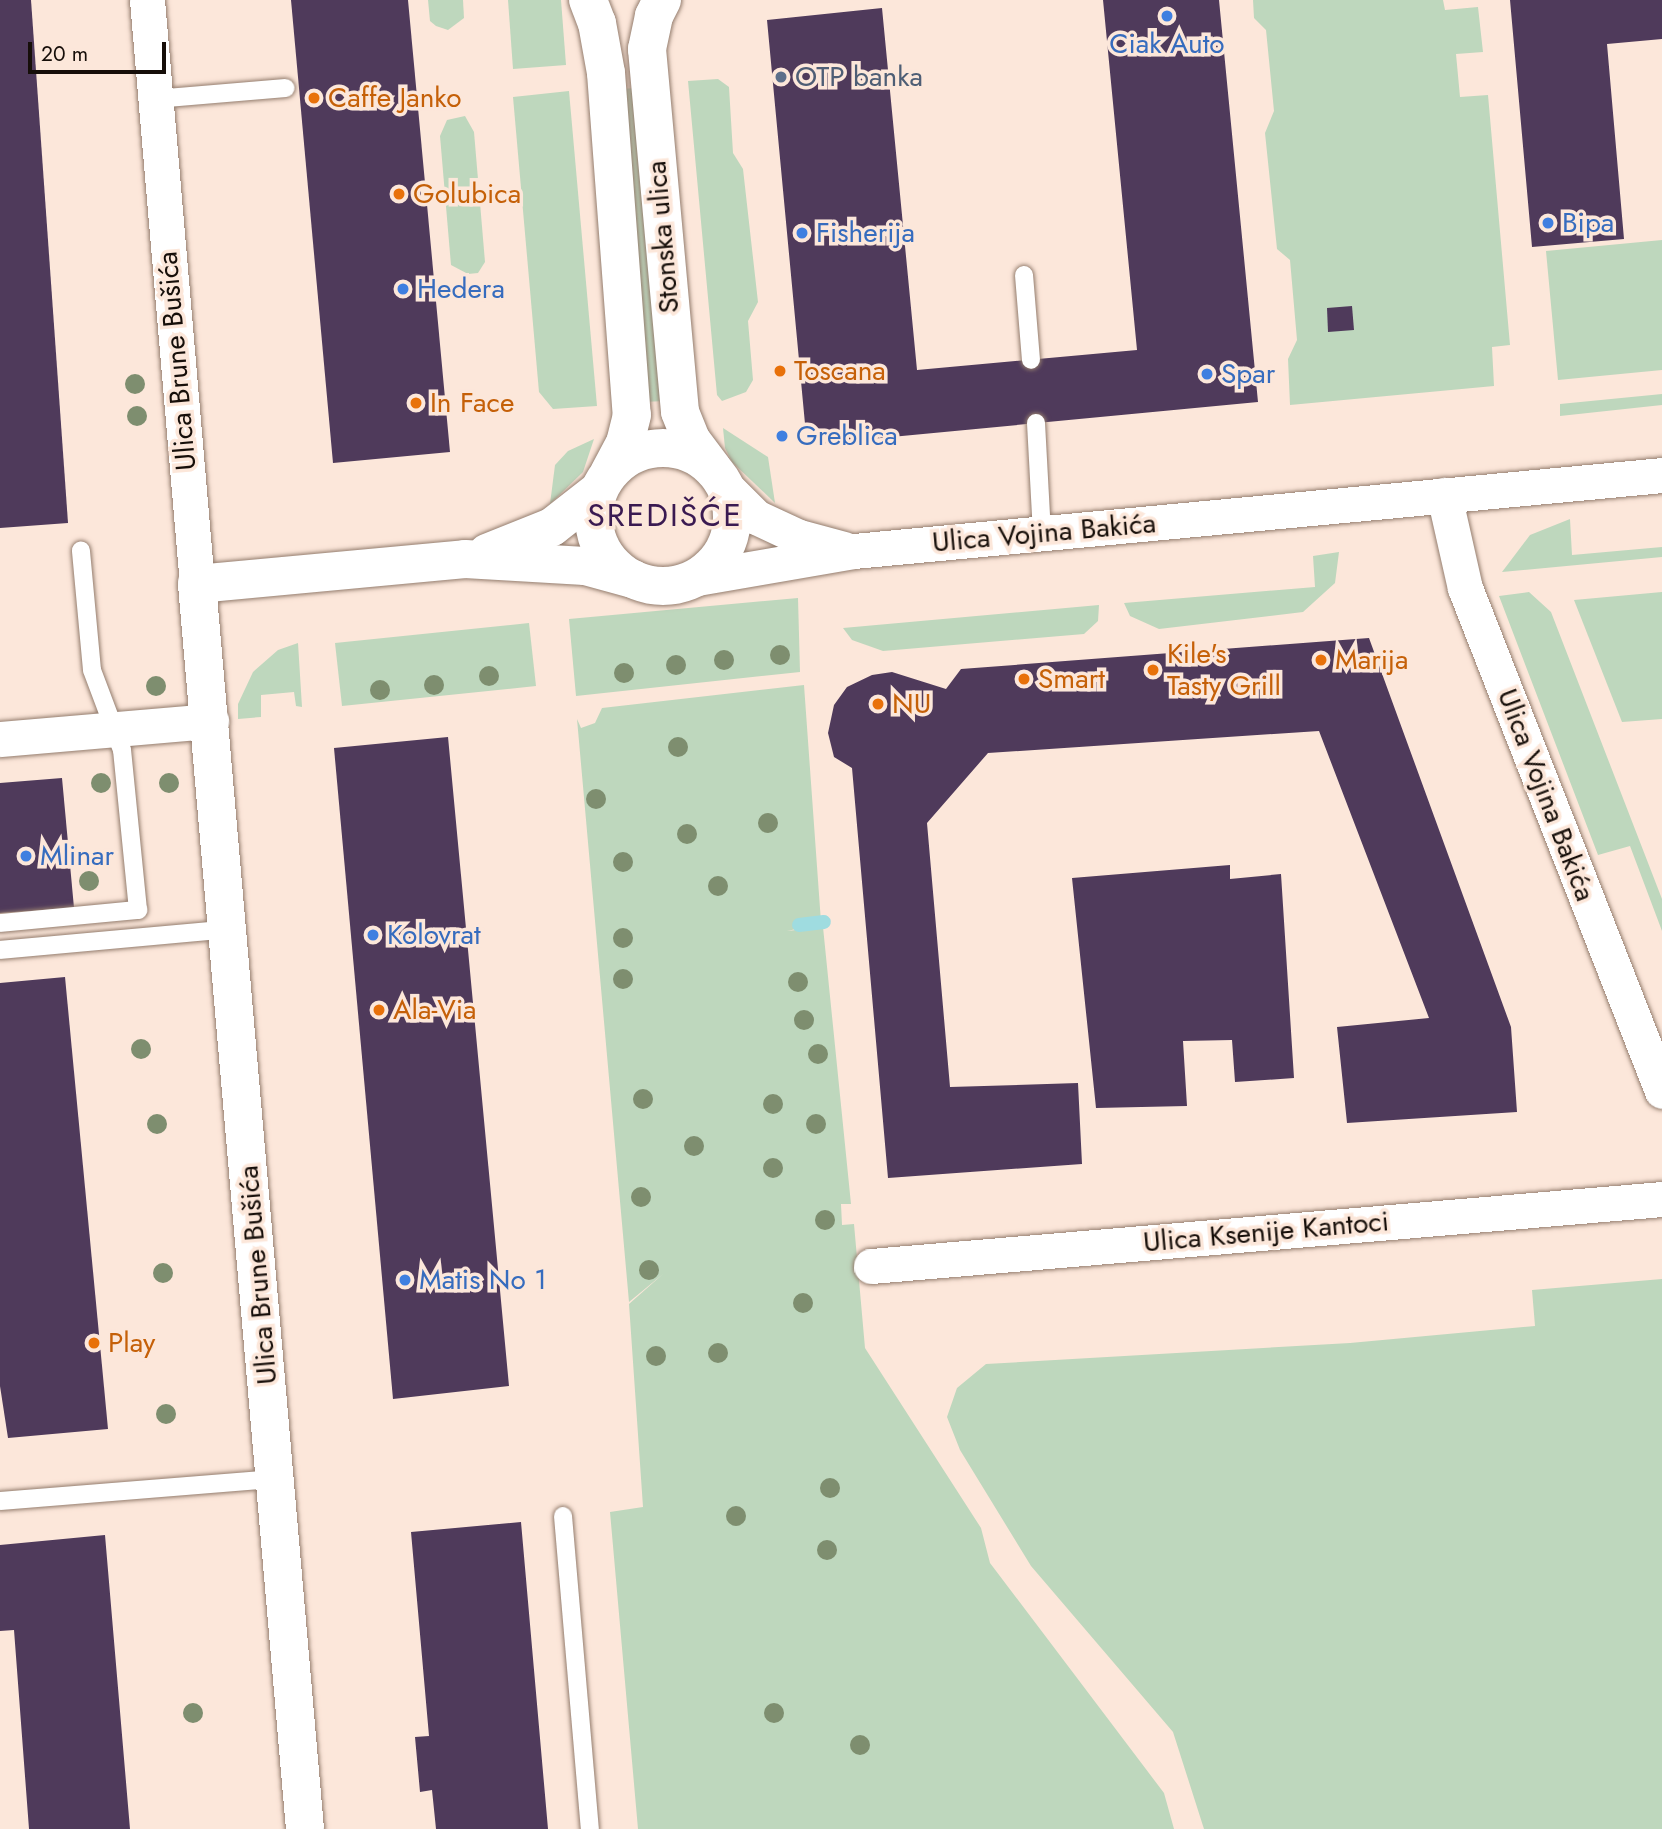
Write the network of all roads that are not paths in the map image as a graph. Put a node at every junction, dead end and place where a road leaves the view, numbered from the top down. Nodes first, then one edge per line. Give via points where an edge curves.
1 (147, 0) edge
2 (588, 0) edge
3 (595, 0) edge
4 (655, 0) edge
5 (662, 0) edge
6 (286, 88) dead end
7 (155, 99) junction
8 (1024, 275) dead end
9 (1031, 360) dead end
10 (1036, 423) dead end
11 (1662, 475) edge
12 (718, 477) junction
13 (604, 482) junction
14 (1444, 495) junction
15 (1042, 533) junction
16 (81, 551) dead end
17 (854, 551) junction
18 (465, 559) junction
19 (697, 578) junction
20 (633, 579) junction
21 (197, 584) junction
22 (211, 721) junction
23 (114, 730) junction
24 (0, 739) edge
25 (0, 923) edge
26 (229, 929) junction
27 (0, 950) edge
28 (1662, 1091) edge
29 (1662, 1199) edge
30 (871, 1266) dead end
31 (275, 1479) junction
32 (0, 1502) edge
33 (562, 1516) dead end
34 (305, 1829) edge
35 (590, 1829) edge

1 - 7 street, Ulica Brune Bušića
2 - 13 street, Stonska ulica via 606,73 632,415 625,443
3 - 4 street via 618,8
5 - 12 street, Stonska ulica via 647,49 680,412 692,442
6 - 7 lane
7 - 21 street, Ulica Brune Bušića
8 - 9 lane
10 - 15 lane
11 - 14 street, Ulica Vojina Bakića
12 - 13 street via 671,449 626,458
12 - 17 street, Ulica Vojina Bakića via 756,517 799,537
12 - 19 street via 731,506 725,547
13 - 18 street, Stonska ulica via 531,539
13 - 20 street via 594,532 615,568
14 - 15 street, Ulica Vojina Bakića
14 - 28 street, Ulica Vojina Bakića via 1465,588
15 - 17 street, Ulica Vojina Bakića
16 - 23 lane via 92,670
17 - 19 street, Ulica Vojina Bakića
18 - 20 street, Stonska ulica via 585,566
18 - 21 street, Stonska ulica
19 - 20 street via 665,586
21 - 22 street, Ulica Brune Bušića
22 - 23 street
22 - 26 street, Ulica Brune Bušića
23 - 24 street
23 - 25 lane via 122,750 138,910
26 - 27 lane
26 - 31 street, Ulica Brune Bušića
29 - 30 street, Ulica Ksenije Kantoci
31 - 32 lane
31 - 34 street, Ulica Brune Bušića
33 - 35 lane

